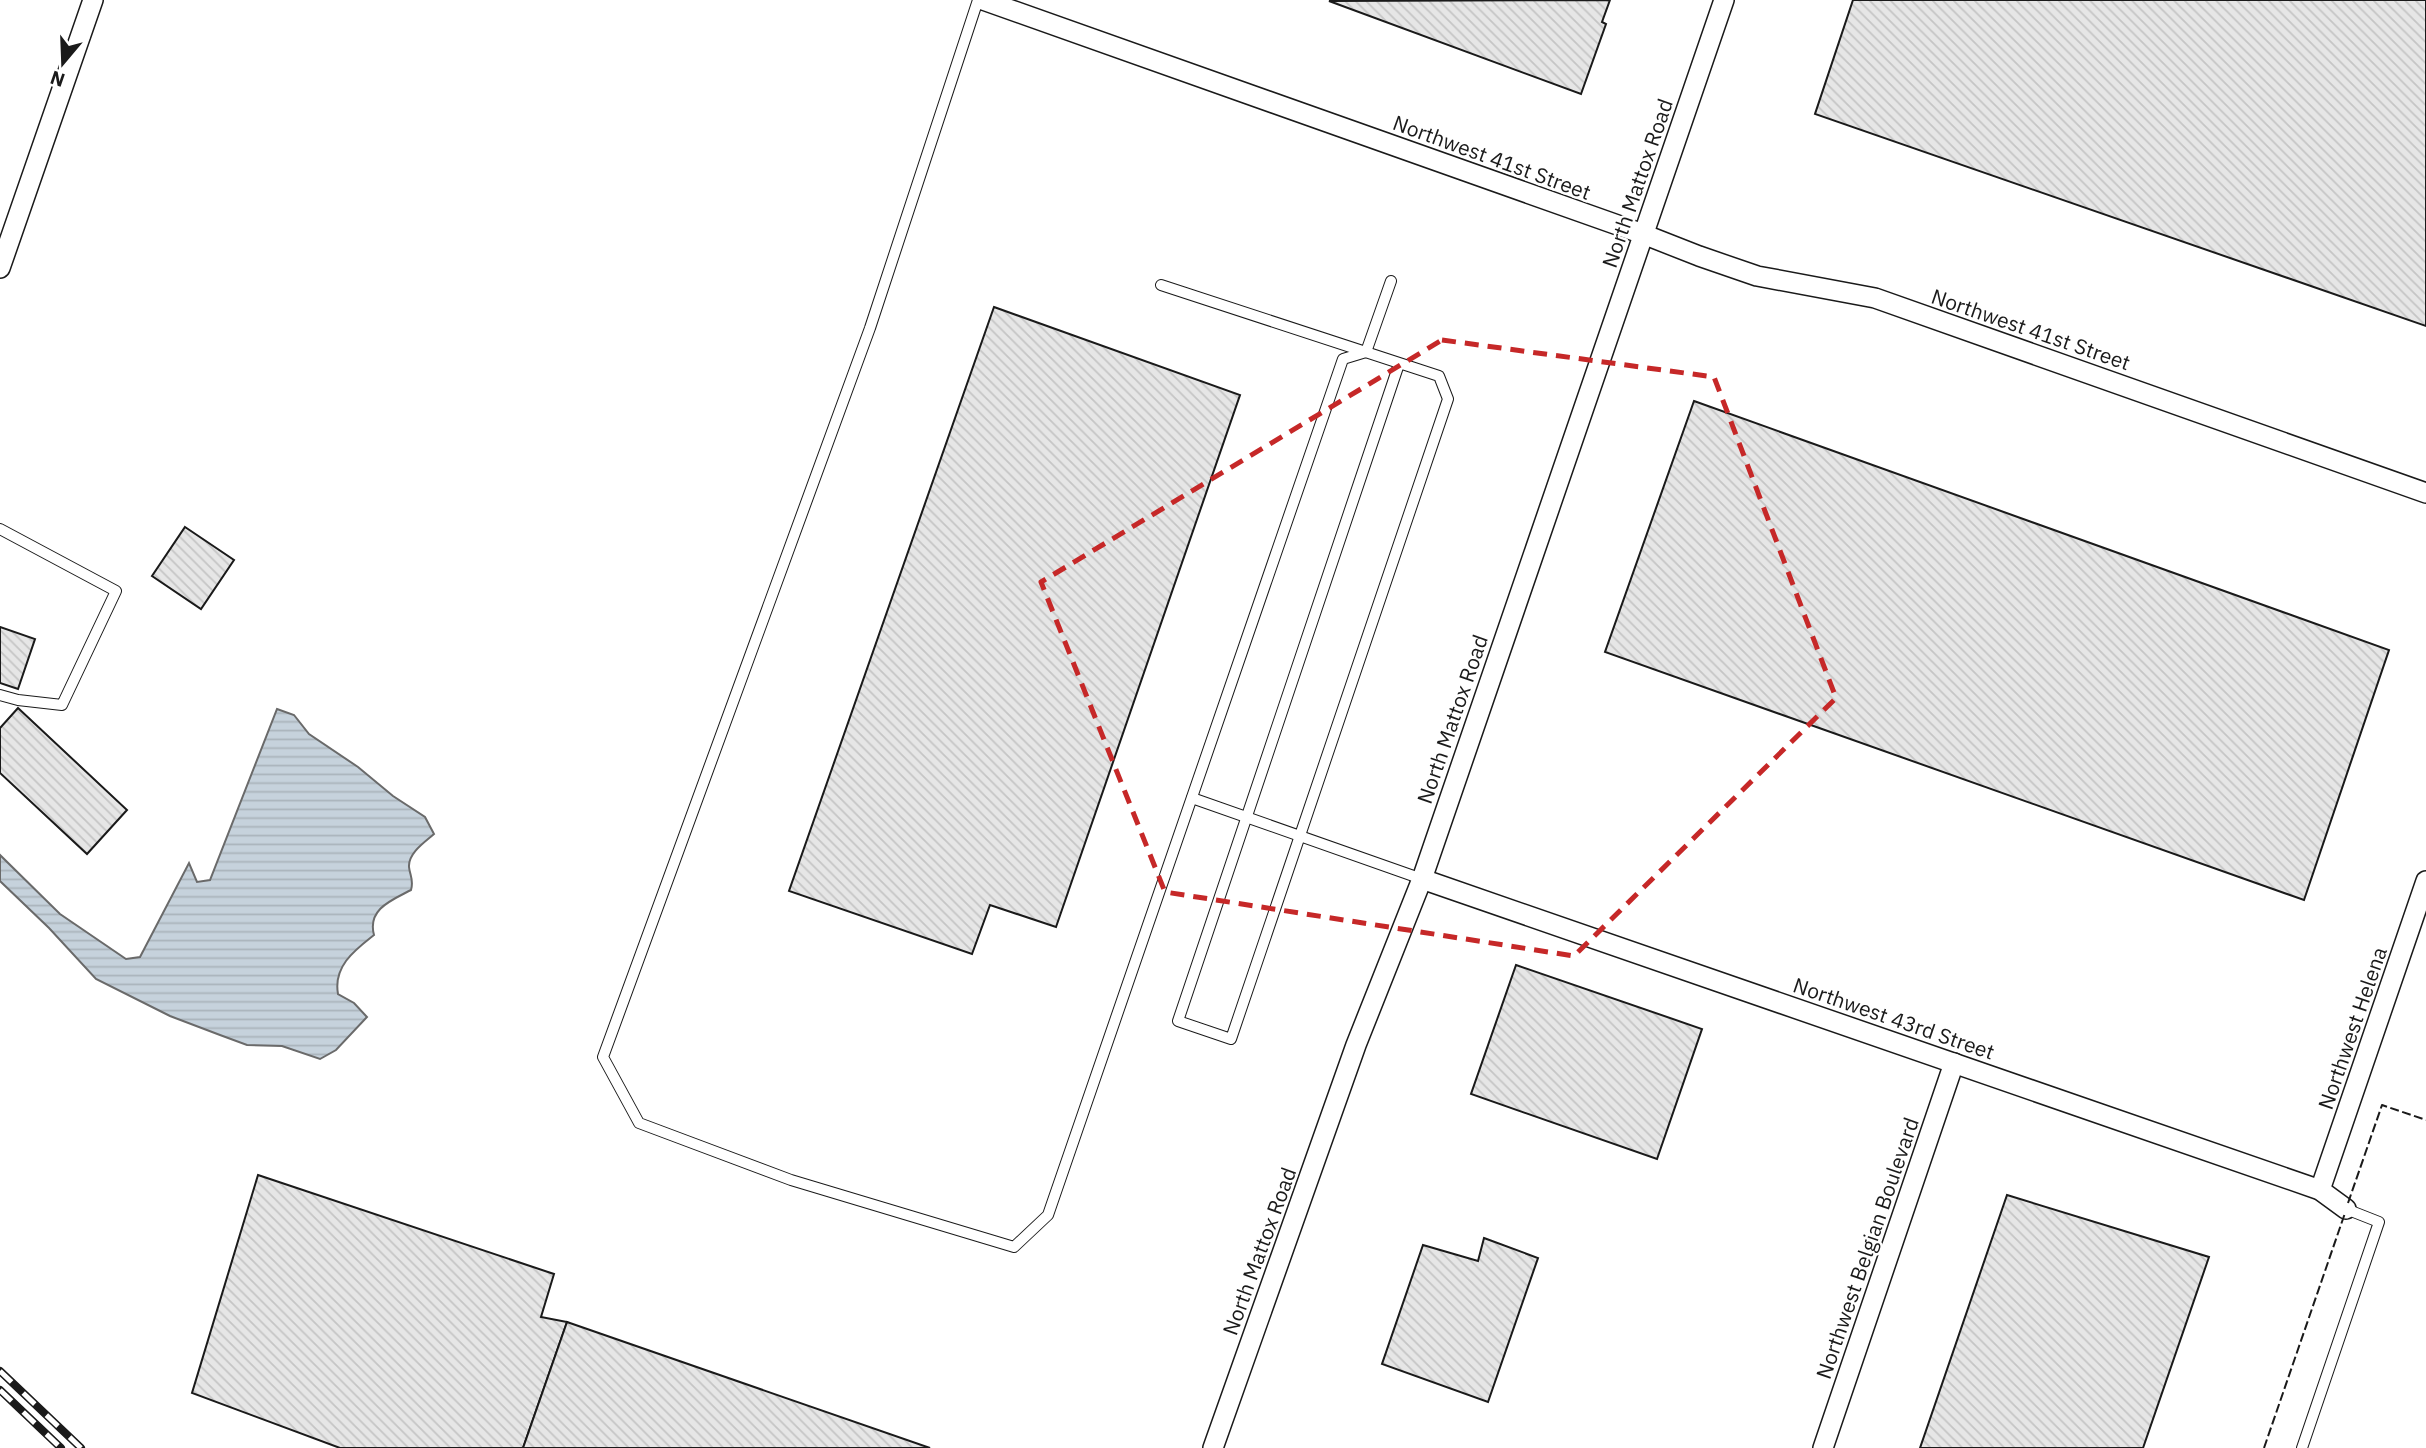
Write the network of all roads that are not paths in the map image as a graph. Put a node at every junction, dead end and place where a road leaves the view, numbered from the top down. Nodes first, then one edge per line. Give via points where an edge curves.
1 (93, 0) edge
2 (980, 0) edge
3 (1724, 0) edge
4 (1643, 234) junction
5 (0, 268) edge
6 (1391, 281) dead end
7 (1161, 285) dead end
8 (1366, 352) junction
9 (1399, 364) junction
10 (2426, 493) edge
11 (0, 529) edge
12 (0, 695) edge
13 (1192, 798) junction
14 (1246, 817) junction
15 (1299, 836) junction
16 (1422, 879) junction
17 (2426, 881) edge
18 (1954, 1063) junction
19 (2320, 1190) junction
20 (2346, 1209) joint
21 (1213, 1448) edge
22 (1822, 1448) edge
23 (2302, 1448) edge

1 - 5 street
2 - 4 street, Northwest 41st Street
2 - 13 lane via 870,328 603,1057 639,1122 791,1180 1014,1247 1048,1215
3 - 4 street, North Mattox Road
4 - 10 street, Northwest 41st Street via 1757,276 1875,298
4 - 16 street, North Mattox Road
6 - 8 lane
7 - 8 lane
8 - 9 lane
8 - 13 lane via 1343,359
9 - 14 lane
9 - 15 lane via 1438,376 1448,399
11 - 12 lane via 116,591 62,705
13 - 14 lane
14 - 15 lane
14 - 15 lane via 1178,1021 1231,1039
15 - 16 lane
16 - 18 street, Northwest 43rd Street
16 - 21 street, North Mattox Road via 1356,1045
17 - 19 street, Northwest Helena
18 - 19 street, Northwest 43rd Street
18 - 22 street, Northwest Belgian Boulevard
19 - 20 street, Northwest 43rd Street
20 - 23 lane via 2379,1222

